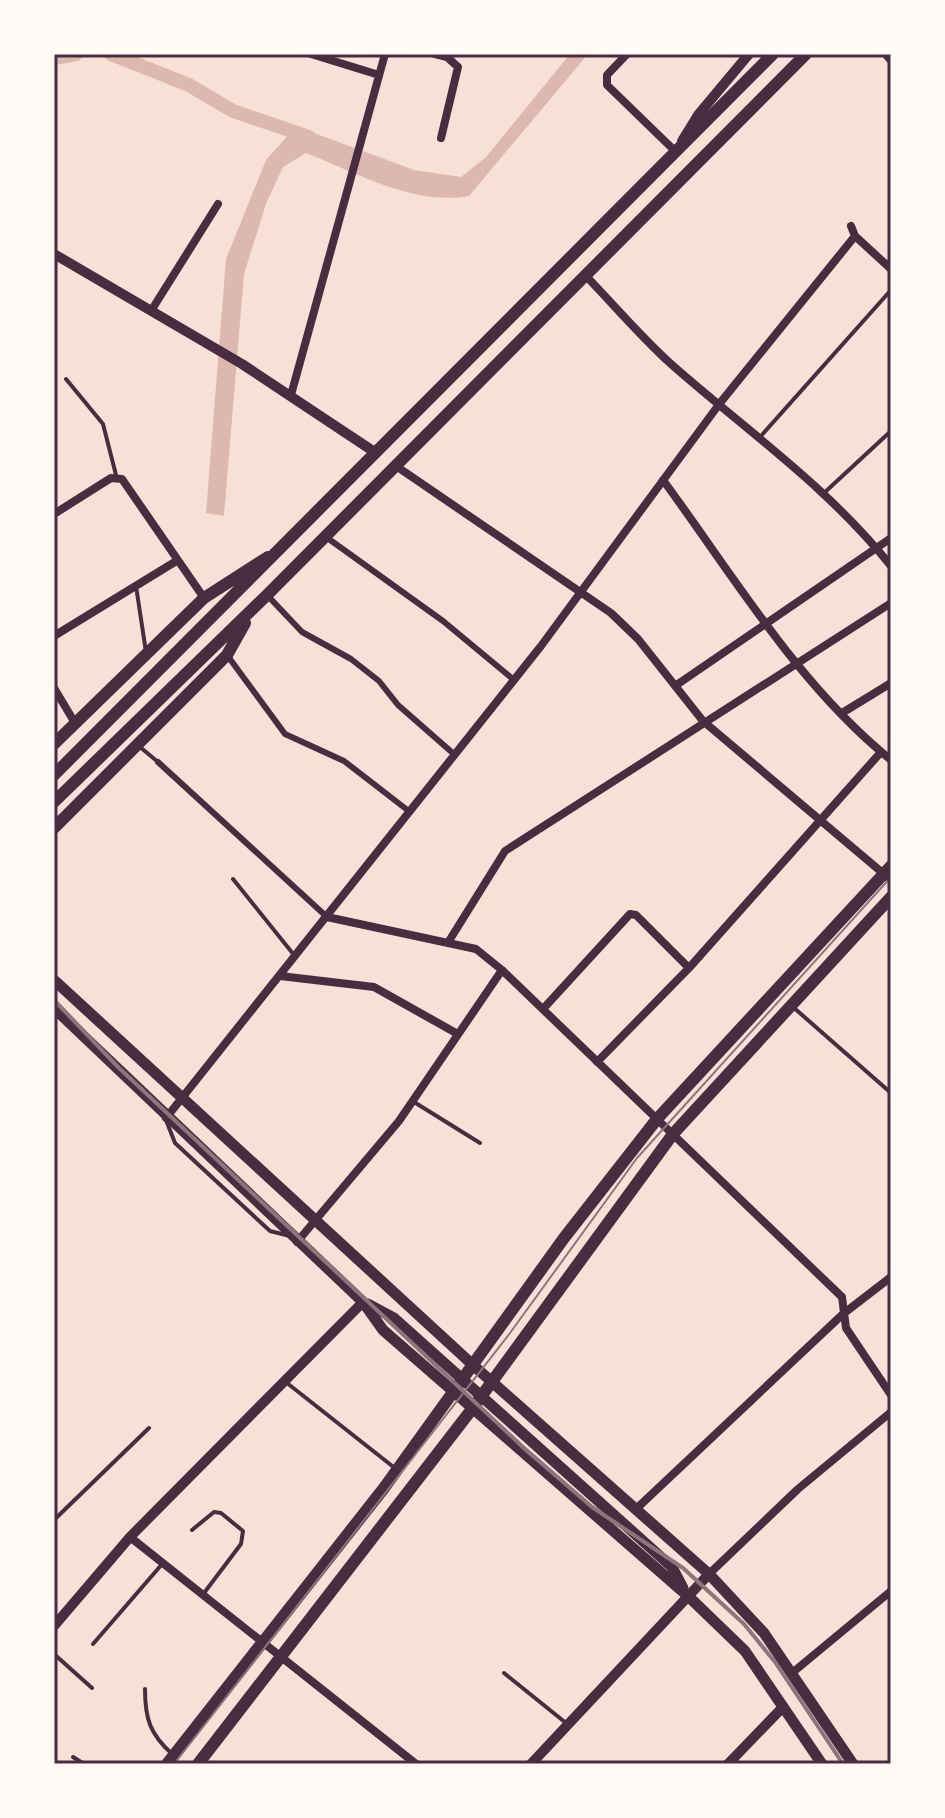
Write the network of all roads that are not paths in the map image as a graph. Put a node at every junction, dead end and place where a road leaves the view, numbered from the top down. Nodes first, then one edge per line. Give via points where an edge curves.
1 (311, 54) edge
2 (385, 54) edge
3 (435, 54) edge
4 (627, 54) edge
5 (749, 54) edge
6 (773, 54) edge
7 (809, 54) edge
8 (884, 54) edge
9 (891, 62) edge
10 (379, 75) junction
11 (441, 138) dead end
12 (676, 152) junction
13 (218, 204) dead end
14 (851, 226) dead end
15 (855, 236) junction
16 (54, 254) edge
17 (891, 269) edge
18 (586, 276) junction
19 (891, 290) edge
20 (151, 311) junction
21 (66, 379) dead end
22 (291, 395) junction
23 (720, 403) junction
24 (891, 431) edge
25 (761, 436) junction
26 (376, 453) junction
27 (396, 466) junction
28 (116, 475) junction
29 (663, 480) junction
30 (824, 493) junction
31 (54, 514) edge
32 (325, 537) junction
33 (891, 538) edge
34 (285, 546) junction
35 (877, 548) junction
36 (178, 560) junction
37 (891, 566) edge
38 (136, 586) junction
39 (582, 591) junction
40 (267, 595) junction
41 (204, 598) junction
42 (891, 603) edge
43 (253, 609) junction
44 (768, 623) junction
45 (54, 636) edge
46 (147, 654) junction
47 (227, 655) junction
48 (796, 661) junction
49 (514, 680) junction
50 (891, 683) edge
51 (675, 686) junction
52 (54, 688) edge
53 (842, 713) junction
54 (703, 721) junction
55 (75, 723) junction
56 (54, 744) edge
57 (139, 745) junction
58 (881, 752) junction
59 (455, 755) junction
60 (891, 760) edge
61 (158, 762) joint
62 (54, 775) edge
63 (54, 802) edge
64 (410, 812) junction
65 (821, 823) junction
66 (54, 828) edge
67 (888, 873) edge
68 (233, 879) dead end
69 (891, 897) edge
70 (327, 917) junction
71 (449, 941) junction
72 (295, 957) junction
73 (689, 968) junction
74 (502, 970) junction
75 (280, 976) junction
76 (54, 980) edge
77 (791, 1006) junction
78 (54, 1008) edge
79 (543, 1009) junction
80 (456, 1033) junction
81 (597, 1062) junction
82 (891, 1093) edge
83 (182, 1100) junction
84 (412, 1101) junction
85 (166, 1118) junction
86 (657, 1119) junction
87 (673, 1134) junction
88 (480, 1143) dead end
89 (316, 1222) junction
90 (294, 1239) junction
91 (891, 1277) edge
92 (363, 1302) junction
93 (843, 1314) junction
94 (474, 1366) junction
95 (465, 1380) junction
96 (492, 1381) junction
97 (285, 1382) junction
98 (455, 1393) junction
99 (481, 1395) junction
100 (891, 1395) edge
101 (472, 1409) junction
102 (891, 1412) edge
103 (149, 1428) dead end
104 (398, 1470) junction
105 (635, 1510) junction
106 (54, 1520) edge
107 (192, 1530) dead end
108 (130, 1537) junction
109 (163, 1563) junction
110 (709, 1574) junction
111 (891, 1591) edge
112 (202, 1595) junction
113 (688, 1596) junction
114 (54, 1626) edge
115 (93, 1644) dead end
116 (262, 1644) junction
117 (54, 1654) edge
118 (281, 1659) junction
119 (504, 1673) dead end
120 (792, 1673) junction
121 (92, 1688) dead end
122 (145, 1689) dead end
123 (782, 1708) junction
124 (567, 1725) junction
125 (185, 1742) junction
126 (73, 1757) dead end
127 (170, 1760) edge
128 (205, 1762) edge
129 (84, 1764) edge
130 (416, 1764) edge
131 (531, 1764) edge
132 (728, 1764) edge
133 (822, 1764) edge
134 (853, 1764) edge

1 - 10 street
2 - 10 street
3 - 11 street via 458,67
4 - 12 street via 605,80
5 - 12 street via 698,115
6 - 12 main road
7 - 18 main road
8 - 9 street
10 - 22 street
12 - 26 main road
13 - 20 street
14 - 15 street
15 - 17 street
15 - 23 street
16 - 20 street
18 - 23 street via 670,362
18 - 27 main road
19 - 25 lane
20 - 22 street
21 - 28 lane via 103,424
22 - 26 street
23 - 25 street
23 - 29 street
24 - 30 lane
25 - 30 street
26 - 34 main road
27 - 32 main road
27 - 39 street
28 - 31 street
28 - 36 street
29 - 39 street
29 - 44 street
30 - 35 street
32 - 40 main road
32 - 49 street via 443,621
33 - 35 street
34 - 41 main road
34 - 62 main road
35 - 37 street
35 - 44 street
36 - 38 street
36 - 41 street
38 - 45 street
38 - 46 lane
39 - 49 street
39 - 51 street via 638,639
40 - 43 main road
40 - 59 street via 302,632 379,681
41 - 46 main road
42 - 48 street
43 - 47 main road
43 - 63 main road
44 - 48 street
44 - 51 street
46 - 55 main road
47 - 57 main road
47 - 64 street via 285,734 344,761
48 - 53 street
48 - 54 street
49 - 59 street
50 - 53 street
51 - 54 street
52 - 55 street
53 - 58 street
54 - 65 street
54 - 71 street via 505,851
55 - 56 main road
57 - 61 lane
57 - 66 main road
58 - 60 street
58 - 65 street
59 - 64 street
61 - 70 street
64 - 70 street
65 - 67 street
65 - 73 street
67 - 86 main road
68 - 72 lane
69 - 77 main road
70 - 71 street
70 - 72 street
71 - 74 street via 476,949
72 - 75 street
73 - 79 street via 636,915 623,918
73 - 81 street
74 - 79 street
74 - 80 street
75 - 80 street via 374,987
75 - 83 street
76 - 83 main road
77 - 82 lane
77 - 87 main road
78 - 85 main road
79 - 81 street
80 - 84 street
81 - 86 street
83 - 85 street
83 - 89 main road
84 - 88 lane
84 - 89 street
85 - 90 main road
86 - 87 street
86 - 94 main road
87 - 93 street via 842,1297
87 - 96 main road
89 - 90 street
89 - 94 main road
90 - 92 main road
91 - 93 street
92 - 95 main road via 394,1318
92 - 97 street
92 - 98 main road via 383,1330
93 - 100 street via 846,1328
93 - 105 street
94 - 95 main road
94 - 96 main road
95 - 98 main road
95 - 99 main road
96 - 99 main road
96 - 105 main road
97 - 104 lane
97 - 108 street
98 - 101 main road
98 - 104 main road
99 - 101 main road
99 - 113 main road via 672,1567
101 - 113 main road
101 - 118 main road
102 - 110 street via 798,1489
103 - 106 lane
104 - 116 main road
105 - 110 main road
107 - 112 lane via 214,1512 243,1531 241,1544
108 - 109 street
108 - 114 street
109 - 112 street
109 - 115 lane
110 - 113 street
110 - 120 main road via 764,1633
111 - 120 street
112 - 116 street
113 - 123 main road via 745,1651
113 - 124 street
116 - 118 street
116 - 125 main road
117 - 121 lane
118 - 128 main road
118 - 130 street
119 - 124 lane
120 - 134 main road
122 - 127 lane via 152,1735
123 - 132 street
123 - 133 main road
124 - 131 street
125 - 127 main road
125 - 128 main road
126 - 129 lane

